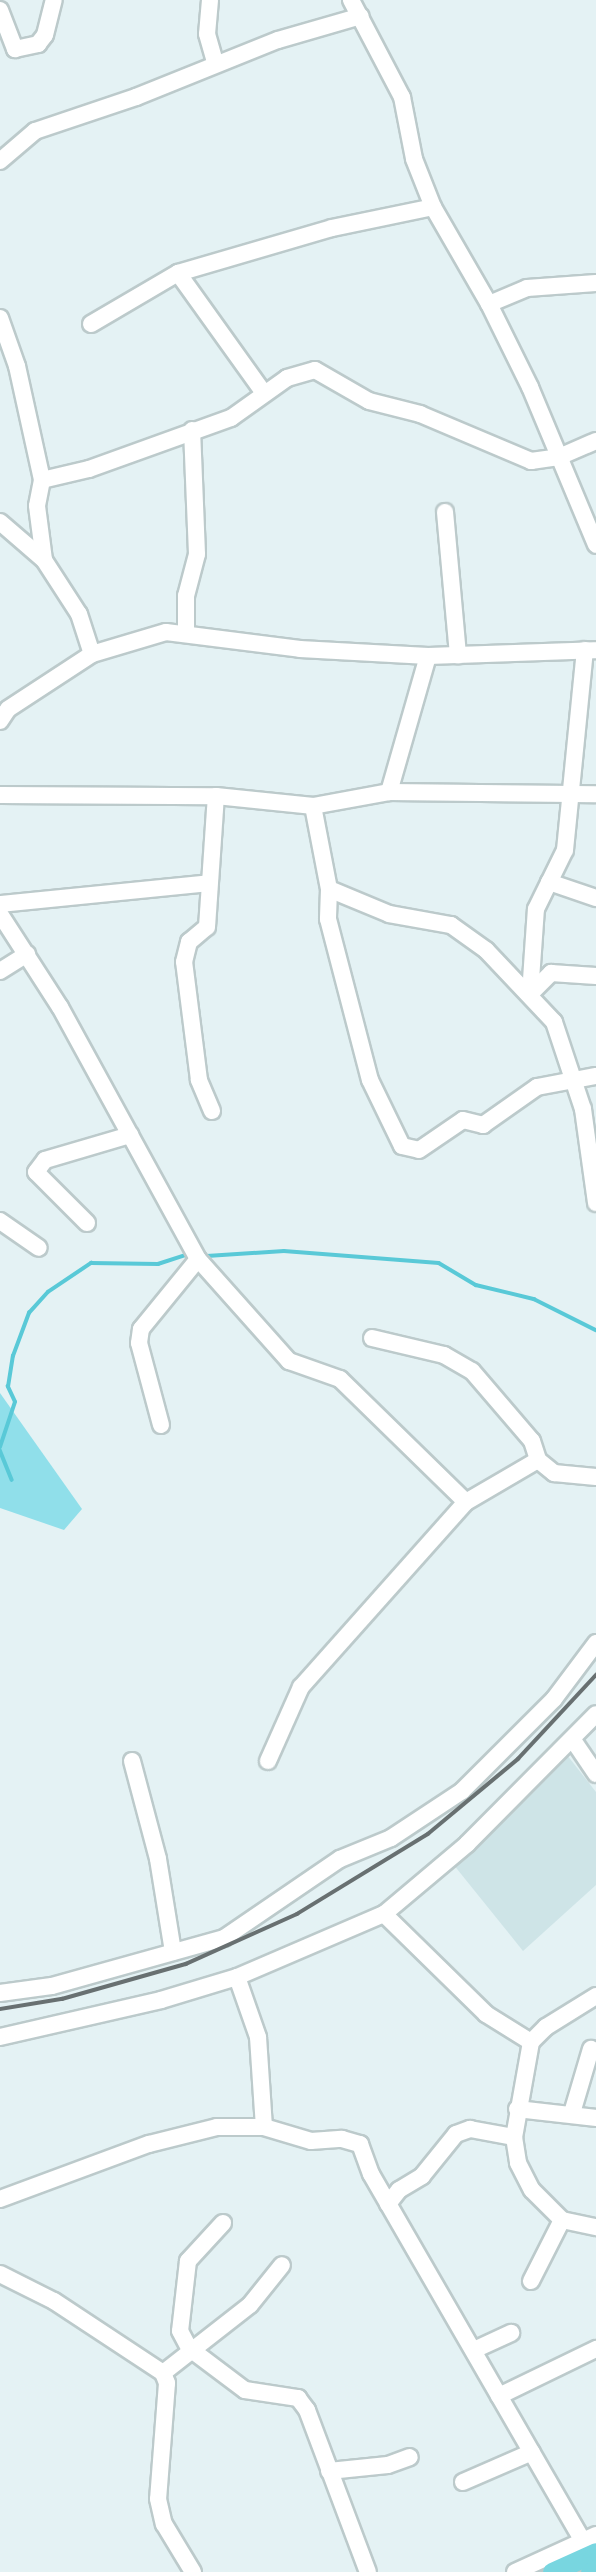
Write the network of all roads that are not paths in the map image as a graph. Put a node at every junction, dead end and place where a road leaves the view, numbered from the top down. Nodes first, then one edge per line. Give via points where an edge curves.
1 (54, 0) edge
2 (210, 0) edge
3 (351, 0) edge
4 (0, 10) edge
5 (361, 16) junction
6 (215, 62) junction
7 (0, 161) edge
8 (433, 207) junction
9 (178, 273) junction
10 (596, 283) edge
11 (489, 304) junction
12 (1, 324) edge
13 (90, 324) dead end
14 (18, 366) junction
15 (0, 370) edge
16 (264, 393) junction
17 (192, 430) junction
18 (596, 441) edge
19 (559, 457) junction
20 (42, 480) junction
21 (444, 512) dead end
22 (0, 522) edge
23 (596, 545) edge
24 (44, 560) junction
25 (186, 633) junction
26 (590, 650) edge
27 (92, 654) junction
28 (458, 655) junction
29 (428, 656) junction
30 (1, 718) edge
31 (389, 792) junction
32 (574, 794) junction
33 (596, 794) edge
34 (0, 795) edge
35 (216, 796) junction
36 (313, 806) junction
37 (549, 882) junction
38 (209, 883) junction
39 (329, 889) junction
40 (596, 898) edge
41 (0, 904) edge
42 (0, 914) edge
43 (27, 954) junction
44 (0, 971) edge
45 (596, 976) edge
46 (530, 994) junction
47 (596, 1076) edge
48 (576, 1081) junction
49 (212, 1111) dead end
50 (130, 1135) junction
51 (596, 1203) edge
52 (0, 1221) edge
53 (88, 1223) dead end
54 (39, 1248) dead end
55 (198, 1259) junction
56 (372, 1338) dead end
57 (161, 1425) dead end
58 (538, 1460) junction
59 (596, 1477) edge
60 (466, 1502) junction
61 (596, 1643) edge
62 (596, 1714) edge
63 (576, 1737) junction
64 (596, 1737) edge
65 (132, 1761) dead end
66 (268, 1761) dead end
67 (596, 1774) edge
68 (384, 1914) junction
69 (173, 1952) junction
70 (237, 1976) junction
71 (0, 1993) edge
72 (596, 1996) edge
73 (0, 2037) edge
74 (531, 2042) junction
75 (591, 2049) dead end
76 (517, 2109) junction
77 (572, 2113) junction
78 (596, 2118) edge
79 (264, 2127) junction
80 (514, 2137) junction
81 (0, 2199) edge
82 (388, 2204) junction
83 (562, 2220) junction
84 (223, 2222) dead end
85 (596, 2227) edge
86 (282, 2265) dead end
87 (0, 2274) edge
88 (531, 2281) dead end
89 (511, 2333) dead end
90 (189, 2348) junction
91 (596, 2349) edge
92 (474, 2350) junction
93 (163, 2373) junction
94 (499, 2396) junction
95 (532, 2452) junction
96 (410, 2457) dead end
97 (329, 2470) junction
98 (463, 2482) dead end
99 (592, 2542) edge
100 (596, 2569) edge
101 (193, 2572) edge
102 (368, 2572) edge
103 (515, 2572) edge
104 (552, 2572) edge
105 (590, 2572) edge

1 - 4 street via 45,35 38,44 15,49
2 - 6 street via 206,34
3 - 5 street
5 - 6 street
5 - 8 street via 402,97 414,159
6 - 7 street via 136,97 35,131
8 - 9 street via 332,228
8 - 11 street
9 - 13 street
9 - 16 street
10 - 11 street via 527,288
11 - 19 street
12 - 14 street
14 - 15 street
14 - 20 street
16 - 17 street via 231,418
16 - 19 street via 287,378 315,370 369,401 420,414 531,461
17 - 20 street via 89,469
17 - 25 street via 197,554 186,596
18 - 19 street
19 - 23 street
20 - 24 street via 37,506
21 - 28 street
22 - 24 street
24 - 27 street via 79,614
25 - 27 street via 166,632
25 - 29 street via 300,649
26 - 28 street
26 - 32 street via 572,747
27 - 30 street
28 - 29 street
29 - 31 street
31 - 32 street
31 - 36 street
32 - 33 street
32 - 37 street via 565,850
34 - 35 street
35 - 36 street
35 - 38 street
36 - 39 street
37 - 40 street
37 - 46 street via 536,909
38 - 41 street
38 - 49 street via 207,927 189,942 184,962 199,1080
39 - 46 street via 389,914 451,925 486,950
39 - 48 street via 328,919 370,1080 402,1146 419,1150 463,1120 483,1125 537,1087
42 - 43 street
43 - 44 street
43 - 50 street
45 - 46 street via 551,973
46 - 48 street via 554,1022
47 - 48 street
48 - 51 street via 590,1140
50 - 53 street via 45,1160 36,1171
50 - 55 street
52 - 54 street
55 - 57 street via 141,1329 139,1342
55 - 60 street via 289,1361 340,1379
56 - 58 street via 444,1355 472,1371 531,1441
58 - 59 street via 554,1473
58 - 60 street
60 - 66 street via 301,1687
61 - 69 street via 554,1699 485,1770 438,1809 391,1838 340,1859 224,1938
62 - 63 street
63 - 64 street
63 - 67 street
63 - 68 street via 467,1844
65 - 69 street via 158,1859
68 - 70 street
68 - 74 street via 486,2014
69 - 71 street via 52,1986
70 - 73 street via 161,2000
70 - 79 street via 258,2037
72 - 74 street via 545,2027
74 - 76 street
75 - 77 street
76 - 77 street
76 - 80 street
77 - 78 street
79 - 81 street via 217,2127 149,2144
79 - 82 street via 311,2141 342,2139 359,2144
80 - 82 street via 470,2129 456,2134 422,2176
80 - 83 street via 518,2163 532,2190
82 - 92 street
83 - 85 street
83 - 88 street
84 - 90 street via 188,2261 180,2331
86 - 90 street via 250,2305 203,2344
87 - 93 street via 54,2301
89 - 92 street
90 - 93 street
90 - 97 street via 245,2390 298,2398
91 - 94 street
92 - 94 street
93 - 101 street via 167,2384 158,2498 164,2524
94 - 95 street
95 - 98 street
95 - 99 street
96 - 97 street via 388,2465
97 - 102 street
99 - 103 street
99 - 104 main road
100 - 105 main road

